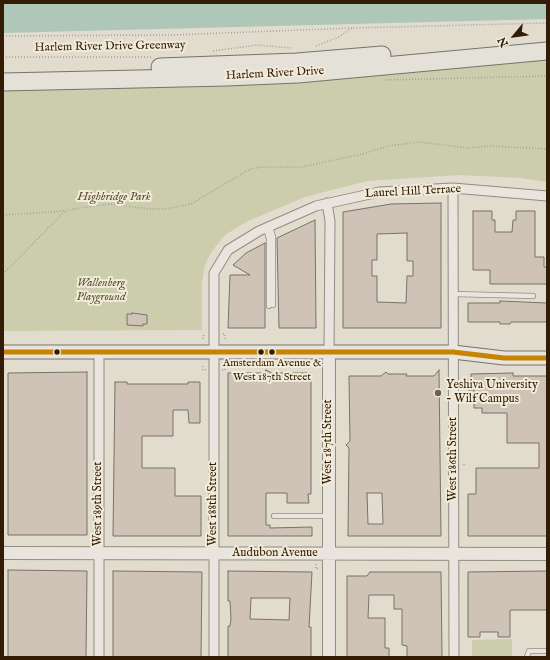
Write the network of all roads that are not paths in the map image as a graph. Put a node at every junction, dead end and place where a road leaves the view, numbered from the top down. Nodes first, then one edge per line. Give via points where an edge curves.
1 (547, 40) edge
2 (547, 51) edge
3 (3, 71) edge
4 (3, 82) edge
5 (453, 188) junction
6 (547, 196) edge
7 (327, 203) junction
8 (268, 227) junction
9 (453, 294) junction
10 (533, 296) dead end
11 (271, 306) dead end
12 (3, 352) edge
13 (99, 352) junction
14 (213, 352) junction
15 (329, 352) junction
16 (453, 352) junction
17 (547, 358) edge
18 (274, 516) dead end
19 (329, 516) junction
20 (3, 553) edge
21 (100, 554) junction
22 (214, 554) junction
23 (329, 554) junction
24 (454, 554) junction
25 (547, 554) edge
26 (547, 651) edge
27 (100, 657) edge
28 (214, 657) edge
29 (329, 657) edge
30 (454, 657) edge
31 (527, 657) edge

1 - 3 highway, Harlem River Drive via 297,62
2 - 4 highway, Harlem River Drive via 298,74
5 - 6 street, Laurel Hill Terrace
5 - 7 street, Laurel Hill Terrace via 379,192
5 - 9 street, West 186th Street
7 - 8 street, Laurel Hill Terrace
7 - 15 street, West 187th Street via 330,221
8 - 11 lane via 273,237
8 - 14 street, Laurel Hill Terrace via 228,250 214,273
9 - 10 lane
9 - 16 street, West 186th Street
12 - 13 main road
13 - 14 main road
13 - 21 street, West 189th Street
14 - 15 main road
14 - 22 street, West 188th Street
15 - 16 main road
15 - 19 street, West 187th Street
16 - 17 main road via 504,358
16 - 24 street, West 186th Street
18 - 19 lane
19 - 23 street, West 187th Street
20 - 21 street, Audubon Avenue
21 - 22 street, Audubon Avenue
21 - 27 street, West 189th Street
22 - 23 street, Audubon Avenue
22 - 28 street, West 188th Street
23 - 24 street, Audubon Avenue
23 - 29 street, West 187th Street
24 - 25 street, Audubon Avenue
24 - 30 street, West 186th Street
26 - 31 lane via 529,651

